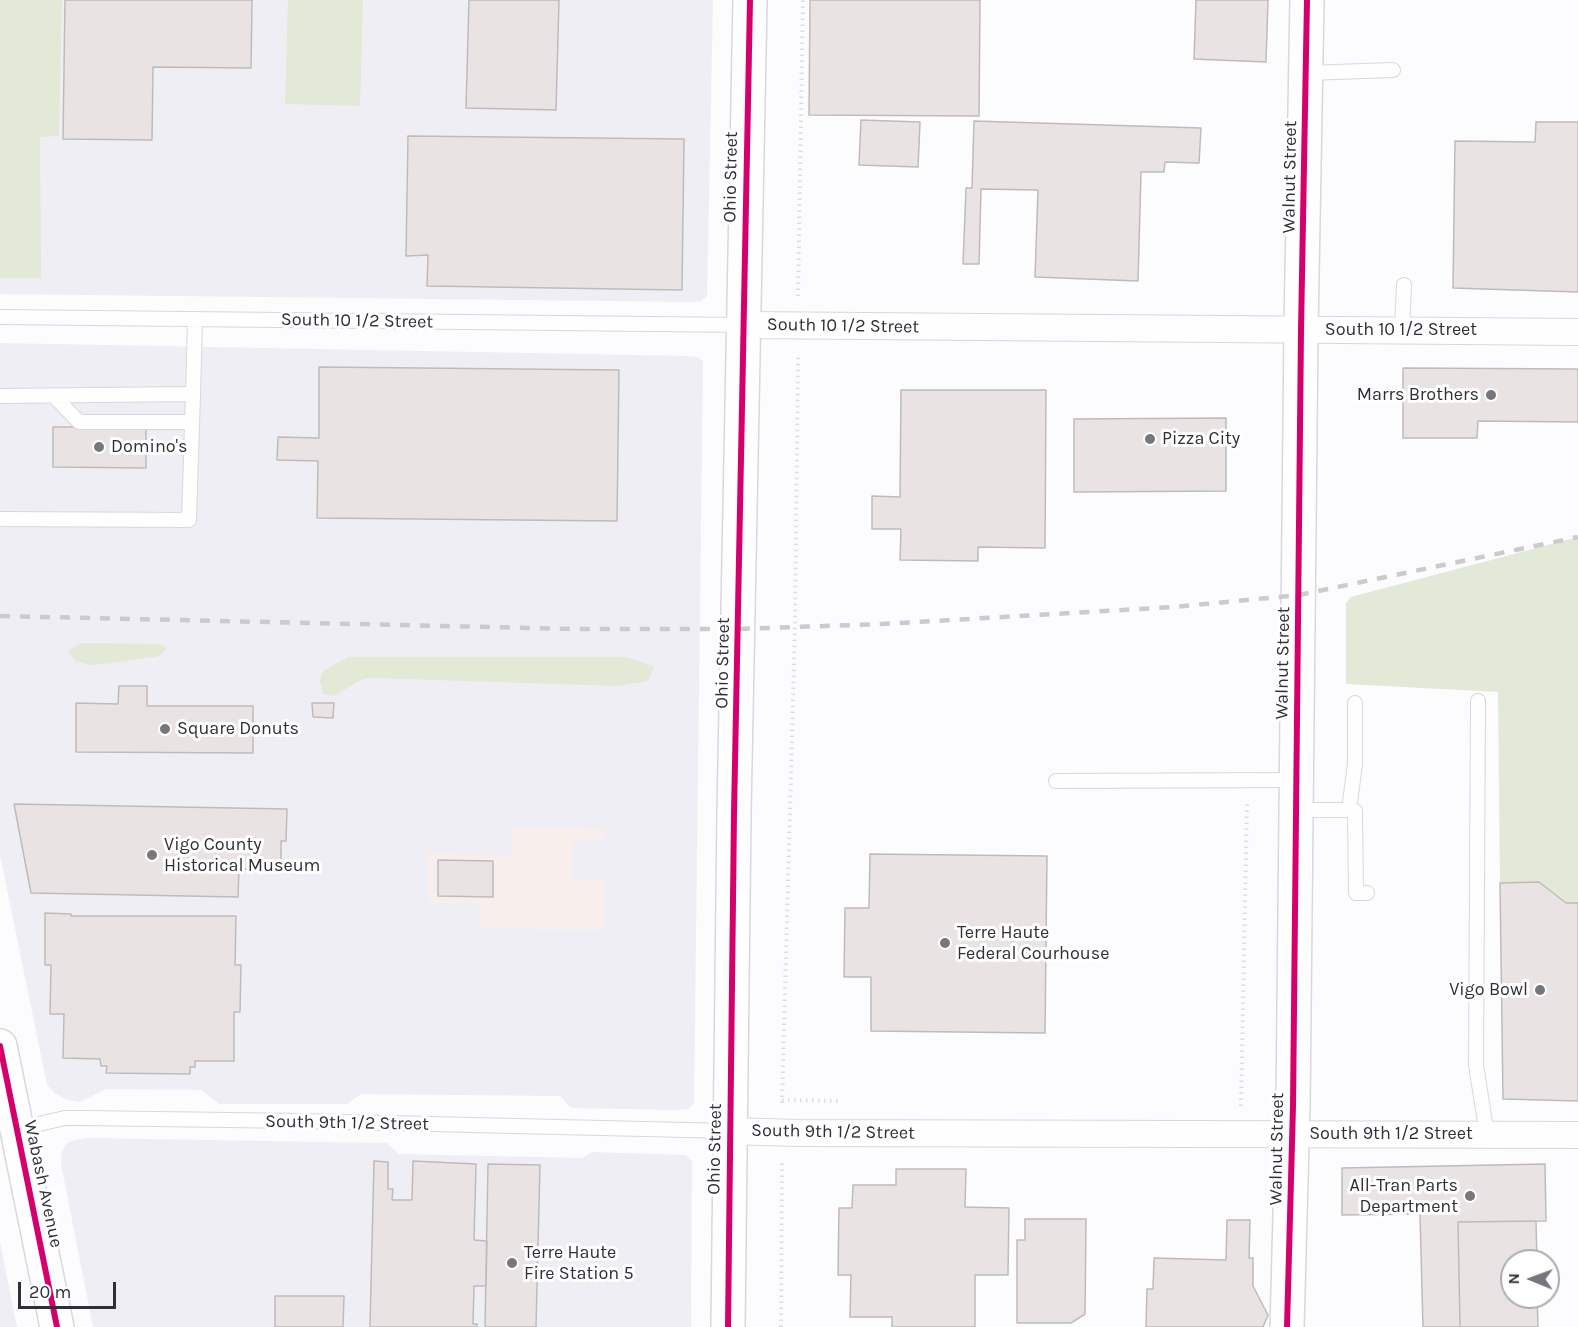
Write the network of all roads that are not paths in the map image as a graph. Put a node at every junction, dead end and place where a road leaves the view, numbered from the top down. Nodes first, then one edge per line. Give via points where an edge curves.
1 (750, 0) edge
2 (1307, 0) edge
3 (1393, 70) dead end
4 (1307, 73) junction
5 (1404, 285) dead end
6 (0, 317) edge
7 (195, 319) junction
8 (744, 325) junction
9 (1301, 330) junction
10 (1402, 330) junction
11 (1578, 332) edge
12 (193, 394) junction
13 (0, 396) edge
14 (53, 396) junction
15 (192, 422) junction
16 (0, 519) edge
17 (1478, 701) dead end
18 (1355, 703) dead end
19 (1056, 781) dead end
20 (1297, 795) junction
21 (1355, 811) dead end
22 (1366, 893) dead end
23 (0, 1046) edge
24 (1293, 1120) junction
25 (17, 1129) junction
26 (730, 1131) junction
27 (1487, 1135) junction
28 (1578, 1135) edge
29 (57, 1327) edge
30 (728, 1327) edge
31 (1287, 1327) edge

1 - 8 street, Ohio Street
2 - 4 street, Walnut Street
3 - 4 lane
4 - 9 street, Walnut Street
5 - 10 lane
6 - 7 lane, South 10 1/2 Street
7 - 8 lane, South 10 1/2 Street
7 - 12 lane
8 - 9 street, South 10 1/2 Street
8 - 26 street, Ohio Street
9 - 10 street, South 10 1/2 Street
9 - 20 street, Walnut Street
10 - 11 street, South 10 1/2 Street
12 - 14 lane
12 - 15 lane
13 - 14 lane
14 - 15 lane via 79,422
15 - 16 lane via 189,520
17 - 27 lane via 1476,1065
18 - 20 lane via 1355,764 1349,810
19 - 20 lane via 1247,780
20 - 24 street, Walnut Street
21 - 22 lane via 1356,893
23 - 25 street, Wabash Avenue
24 - 26 street, South 9th 1/2 Street
24 - 27 street, South 9th 1/2 Street
24 - 31 street, Walnut Street
25 - 26 lane, South 9th 1/2 Street via 65,1118 93,1118
25 - 29 street, Wabash Avenue
26 - 30 street, Ohio Street
27 - 28 street, South 9th 1/2 Street

